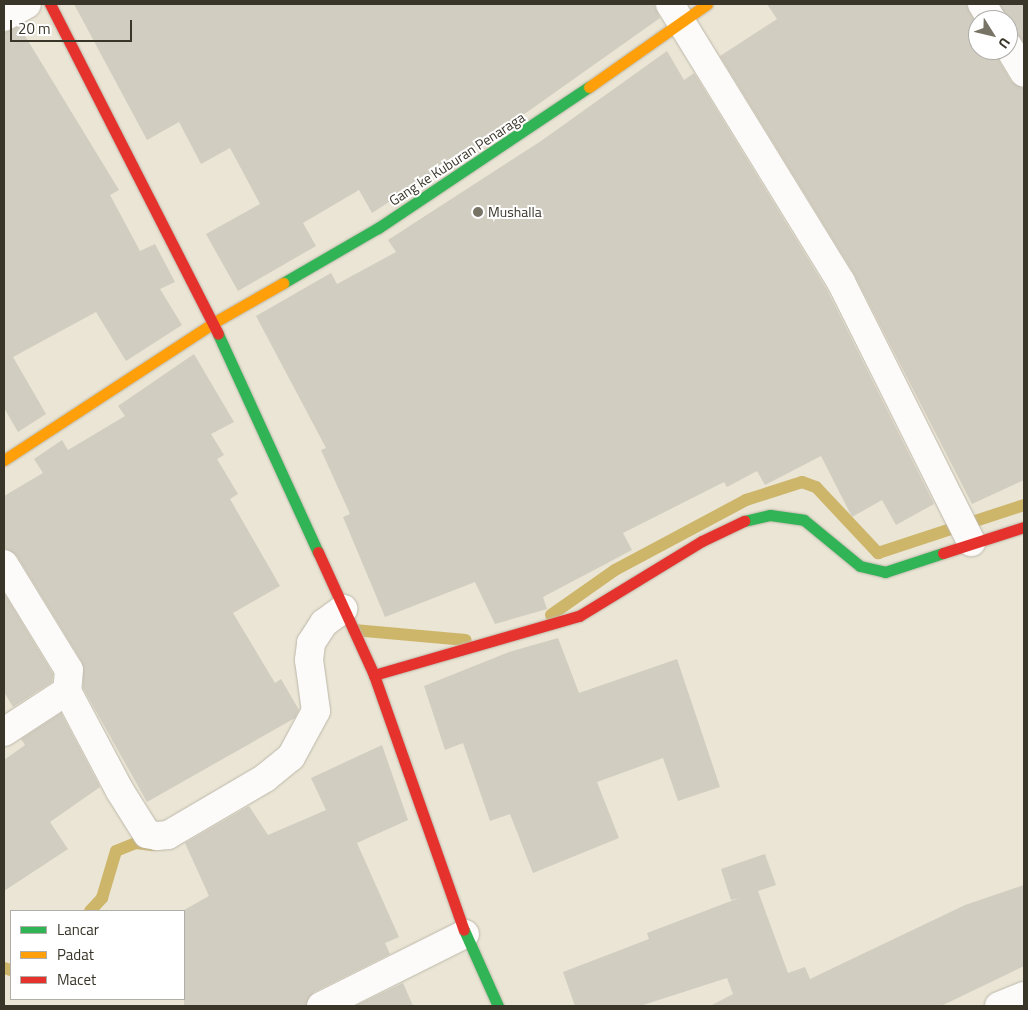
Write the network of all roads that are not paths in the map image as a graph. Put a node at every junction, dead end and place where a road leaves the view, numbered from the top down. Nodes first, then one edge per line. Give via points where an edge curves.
1 (27, 4) edge
2 (50, 4) edge
3 (707, 4) edge
4 (675, 12) edge
5 (4, 17) edge
6 (1016, 60) edge
7 (1024, 73) edge
8 (213, 323) junction
9 (4, 460) edge
10 (1024, 527) edge
11 (970, 542) junction
12 (4, 564) edge
13 (344, 610) junction
14 (374, 675) junction
15 (67, 691) junction
16 (4, 732) edge
17 (465, 934) junction
18 (1024, 996) edge
19 (321, 1006) edge
20 (498, 1006) edge
21 (999, 1006) edge

1 - 5 street
2 - 8 street
3 - 4 street, Gang ke Kuburan Penaraga
4 - 8 street, Gang ke Kuburan Penaraga via 532,128 378,228
4 - 11 street via 841,282
6 - 7 street
8 - 9 street, Gang ke Kuburan Penaraga
8 - 13 street
10 - 11 street
11 - 14 street via 885,572 874,571 860,566 804,520 770,515 747,520 702,541 578,616
12 - 15 street via 68,670
13 - 14 street
13 - 15 street via 324,623 311,643 309,660 316,711 291,757 265,778 168,834 147,834
14 - 17 street
15 - 16 street
17 - 19 street
17 - 20 street
18 - 21 street

